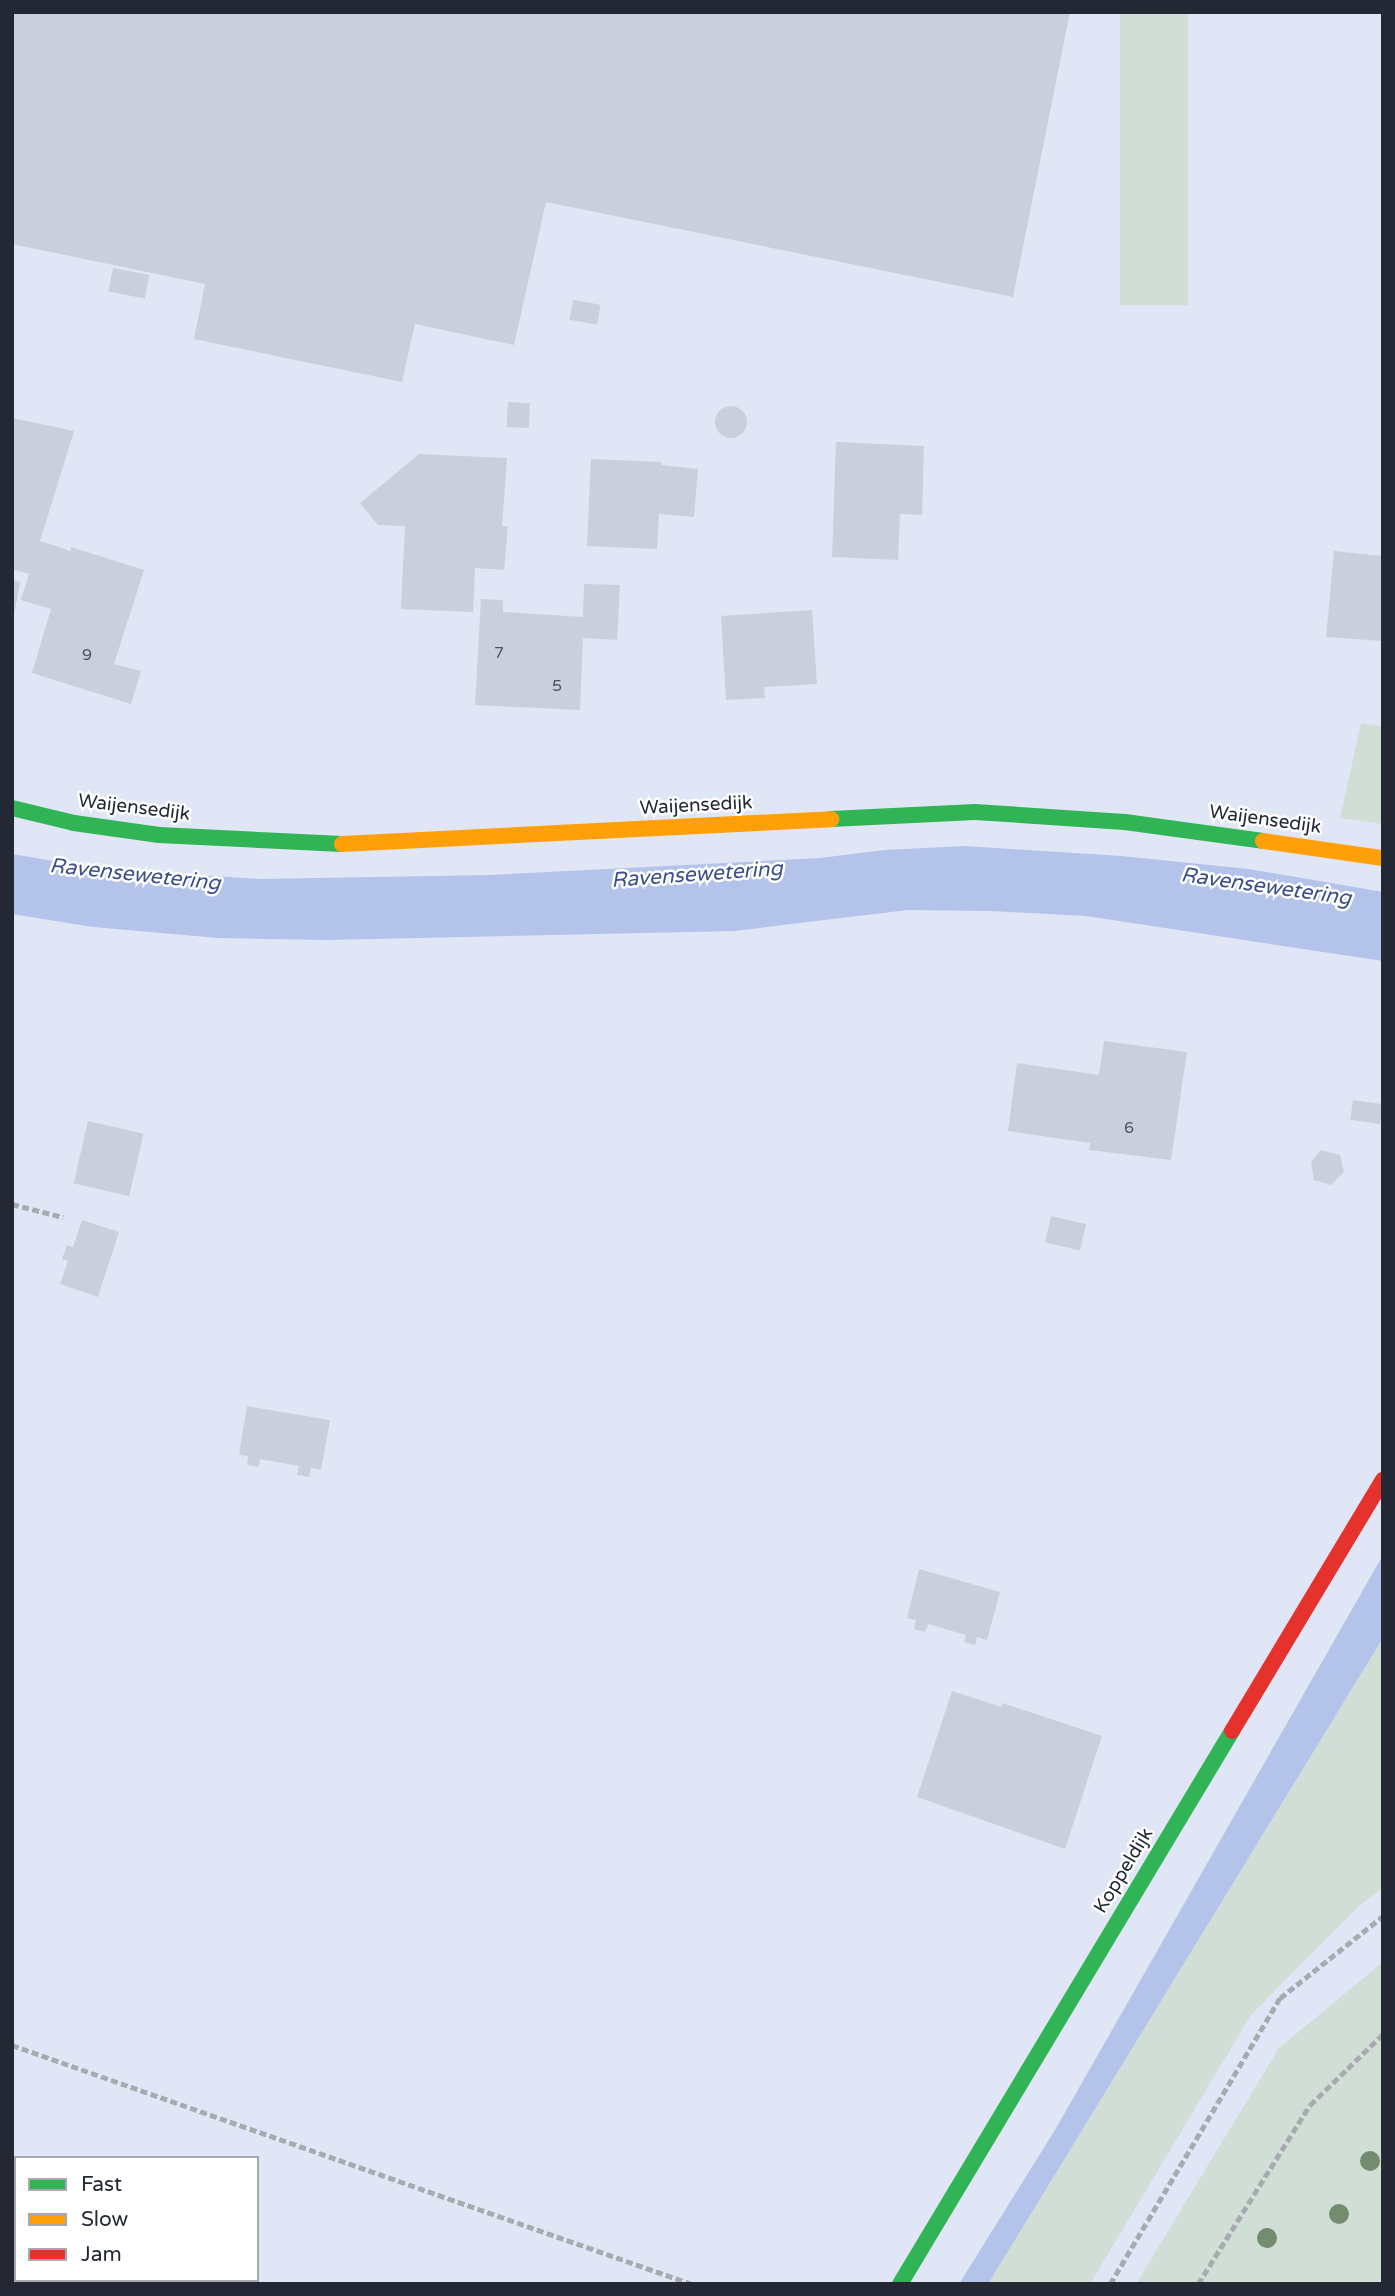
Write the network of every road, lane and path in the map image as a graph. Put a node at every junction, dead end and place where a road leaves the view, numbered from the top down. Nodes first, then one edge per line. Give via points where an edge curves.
1 (12, 808) edge
2 (1383, 858) edge
3 (12, 1204) edge
4 (63, 1217) dead end
5 (1383, 1480) edge
6 (1383, 1916) edge
7 (1383, 2034) edge
8 (12, 2045) edge
9 (692, 2284) edge
10 (900, 2284) edge
11 (1110, 2284) edge
12 (1198, 2284) edge

1 - 2 street, Waijensedijk via 159,835 326,845 975,812 1125,822
3 - 4 path
5 - 10 street, Koppeldijk
6 - 11 path via 1280,1998
7 - 12 path via 1310,2105
8 - 9 path

